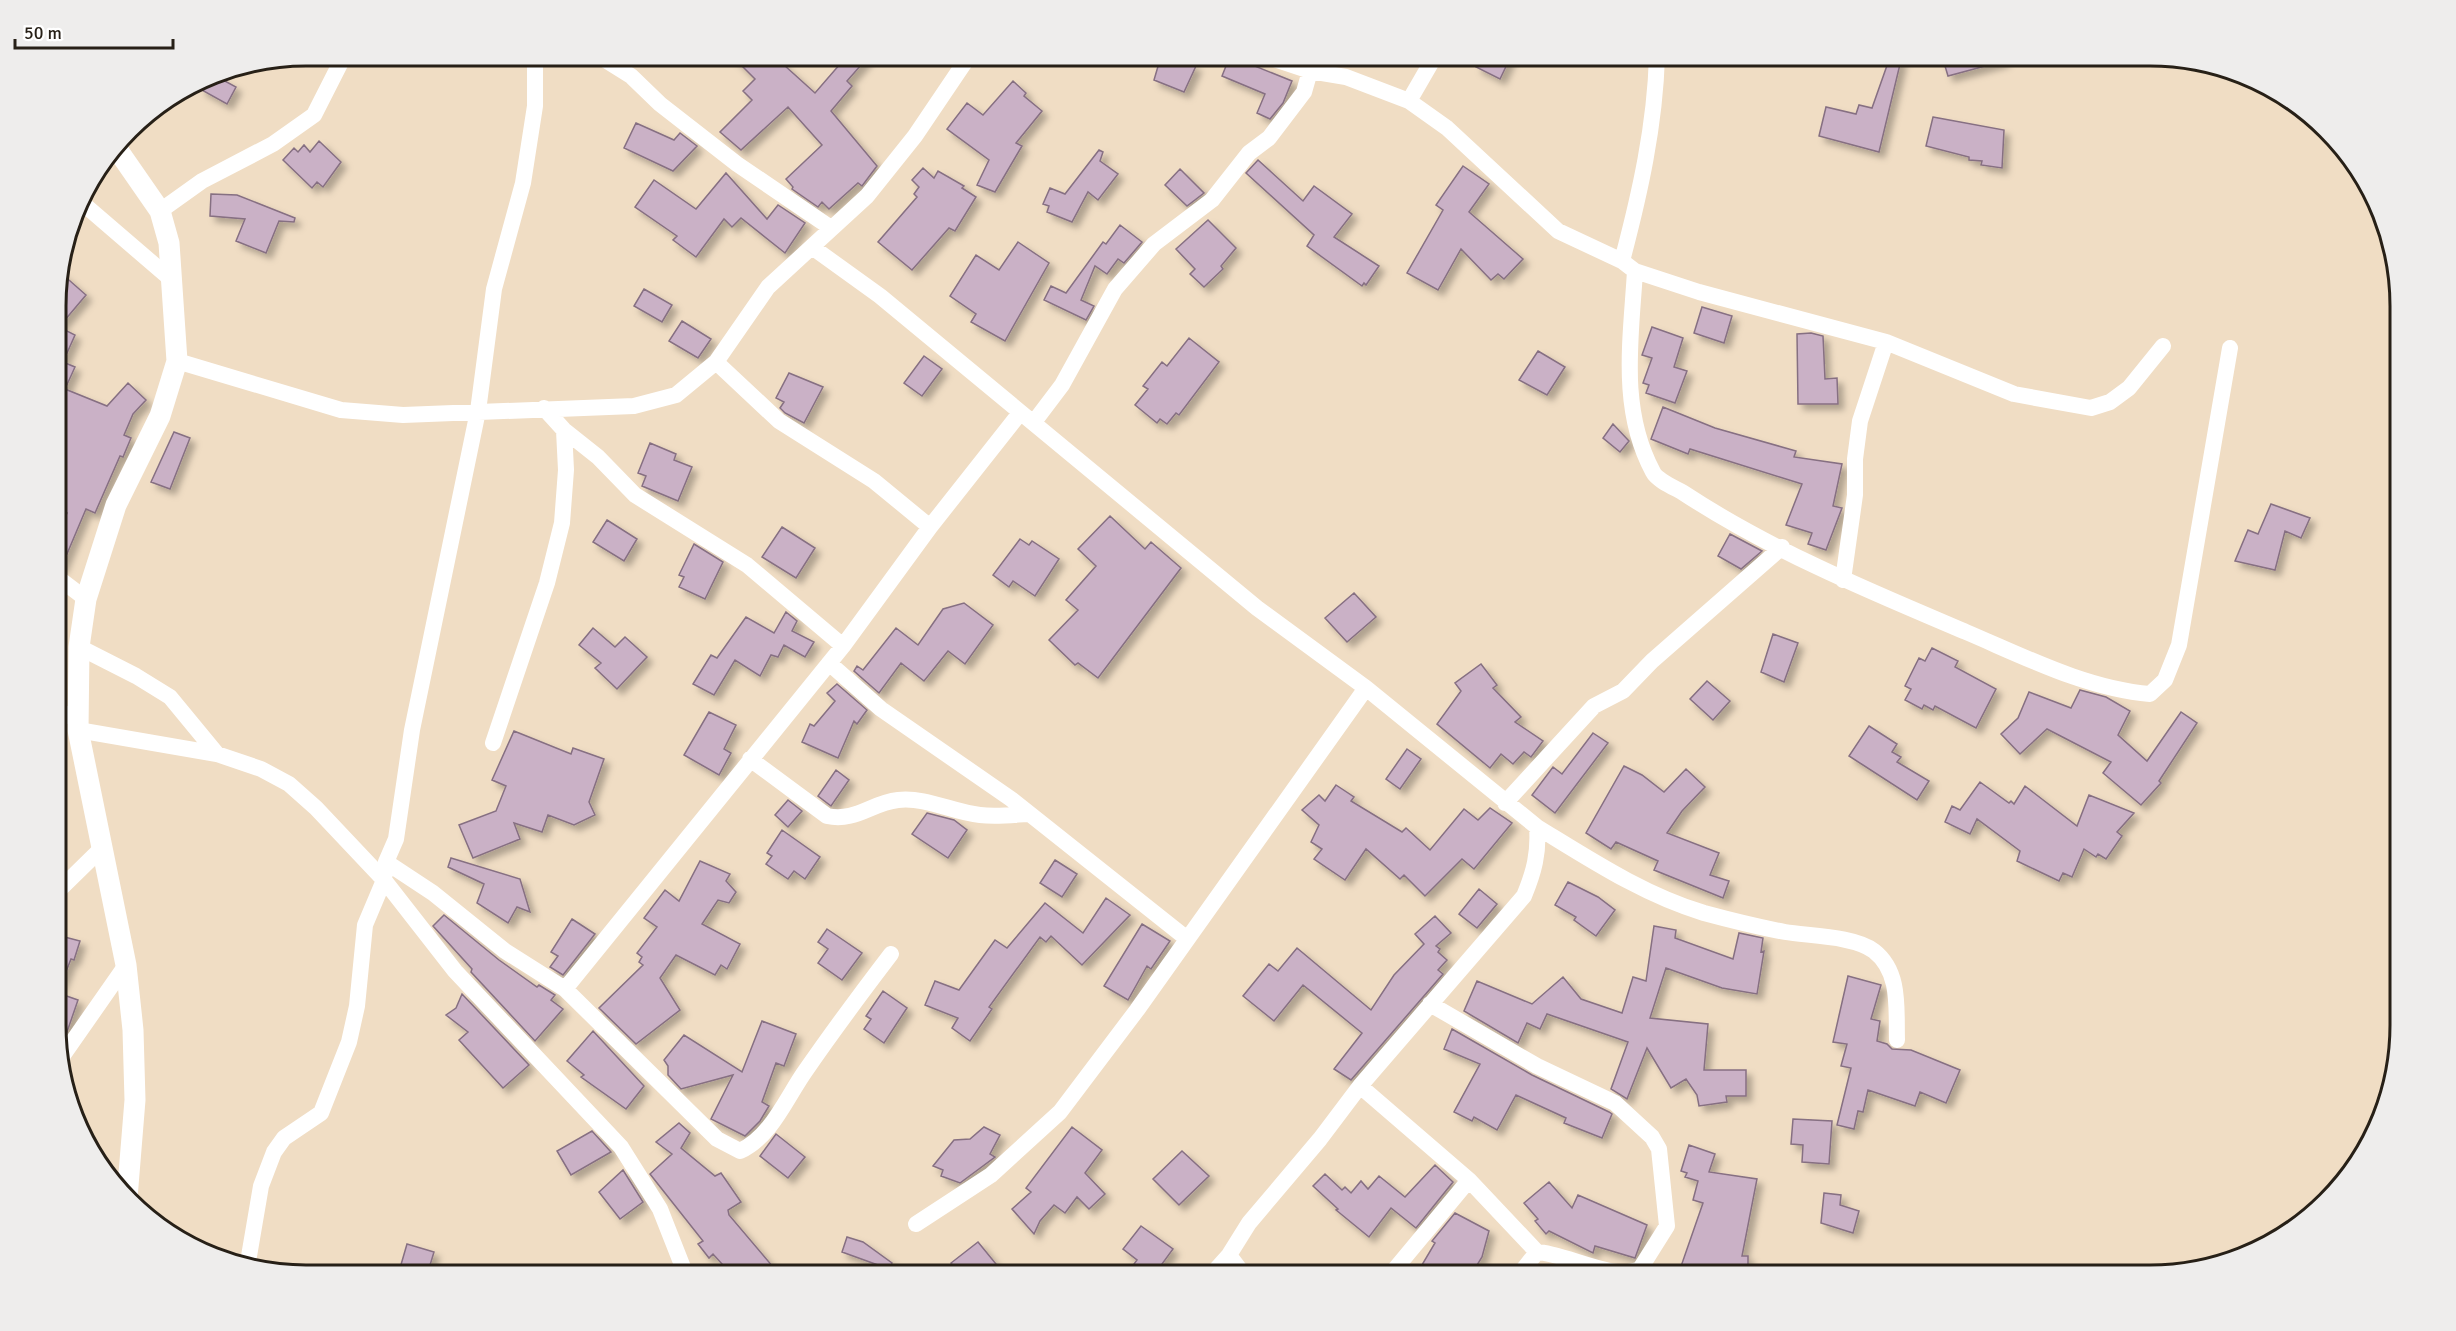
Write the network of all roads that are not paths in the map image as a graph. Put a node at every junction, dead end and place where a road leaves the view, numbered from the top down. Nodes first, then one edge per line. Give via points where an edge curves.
1 (339, 66) edge
2 (535, 66) edge
3 (615, 66) edge
4 (962, 66) edge
5 (1295, 66) edge
6 (1429, 66) edge
7 (1656, 66) edge
8 (1310, 71) junction
9 (1409, 101) junction
10 (121, 154) edge
11 (87, 207) edge
12 (160, 211) junction
13 (831, 228) junction
14 (812, 247) junction
15 (1629, 266) junction
16 (172, 281) junction
17 (1886, 342) junction
18 (2163, 346) dead end
19 (2230, 348) dead end
20 (177, 361) junction
21 (716, 362) junction
22 (544, 408) junction
23 (478, 411) junction
24 (1020, 413) junction
25 (1034, 422) junction
26 (564, 430) junction
27 (930, 527) junction
28 (1782, 547) junction
29 (1843, 580) junction
30 (66, 584) edge
31 (86, 599) junction
32 (843, 646) junction
33 (79, 647) junction
34 (829, 663) junction
35 (1366, 688) junction
36 (70, 720) edge
37 (494, 743) dead end
38 (217, 754) junction
39 (750, 759) junction
40 (1505, 803) junction
41 (1027, 814) junction
42 (1537, 827) junction
43 (102, 847) junction
44 (386, 862) junction
45 (384, 880) junction
46 (66, 883) edge
47 (1186, 938) junction
48 (891, 954) dead end
49 (126, 965) junction
50 (565, 989) junction
51 (1430, 1004) junction
52 (1897, 1040) dead end
53 (67, 1049) edge
54 (1360, 1086) junction
55 (1469, 1180) junction
56 (128, 1185) edge
57 (916, 1224) dead end
58 (1537, 1252) junction
59 (1229, 1255) junction
60 (249, 1258) edge
61 (682, 1265) edge
62 (1220, 1265) edge
63 (1236, 1265) edge
64 (1398, 1265) edge
65 (1527, 1265) edge
66 (1593, 1265) edge
67 (1643, 1265) edge

1 - 12 street via 314,115 273,144 202,181
2 - 23 street via 535,106 525,172 494,289
3 - 13 street via 737,164
4 - 13 street via 867,196
5 - 8 street
6 - 9 street
7 - 15 street via 1652,125
8 - 9 street via 1346,77
8 - 25 street via 1304,92 1269,138 1249,153 1212,200 1155,244 1115,289 1062,386
9 - 15 street via 1447,128 1558,231
10 - 12 street
11 - 16 street
12 - 16 street
13 - 14 street
14 - 21 street via 768,287
14 - 24 street via 880,296
15 - 17 street via 1699,292
15 - 28 street via 1629,387 1638,438 1654,474 1726,522
16 - 20 street
17 - 18 street via 2014,394 2091,408 2110,402 2129,388
17 - 29 street via 1860,421
19 - 29 street via 2179,645 2165,680 2151,694 2124,692 2081,679
20 - 23 street via 341,410 403,415
20 - 31 street via 160,416 116,506
21 - 22 street via 676,395 634,406
21 - 27 street via 779,421 874,481
22 - 23 street
22 - 26 street
23 - 44 street via 412,730 396,839
24 - 25 street
24 - 27 street
25 - 35 street via 1257,608
26 - 32 street via 598,457 635,495 747,565
26 - 37 street via 562,523 547,582
27 - 32 street
28 - 29 street
28 - 40 street via 1652,661 1623,692 1594,706
30 - 31 street
31 - 33 street
32 - 34 street
33 - 36 street
33 - 38 street via 170,697
34 - 39 street
34 - 41 street via 881,709 954,757
35 - 40 street
35 - 47 street
36 - 38 street
36 - 43 street
38 - 45 street via 261,769 289,784
39 - 41 street via 827,816 841,819 897,800 921,800 981,815
39 - 50 street
40 - 42 street
41 - 47 street
42 - 51 street via 1535,870 1524,896
42 - 52 street via 1646,891 1693,909 1872,949 1894,980
43 - 46 street
43 - 49 street
44 - 45 street
44 - 50 street via 433,893 506,951
45 - 60 street via 365,925 357,1006 334,1085 321,1113 284,1138 274,1152 261,1186
45 - 61 street via 455,970 621,1147 660,1209
47 - 57 street via 1054,1119 991,1175
48 - 50 street via 779,1113 759,1139 740,1151 717,1139
49 - 53 street
49 - 56 street via 135,1064
51 - 54 street
51 - 67 street via 1537,1066 1615,1103 1652,1137 1659,1149 1667,1226
54 - 55 street
54 - 59 street via 1249,1222
55 - 58 street
55 - 64 street
58 - 65 street
58 - 66 street
59 - 62 street
59 - 63 street

